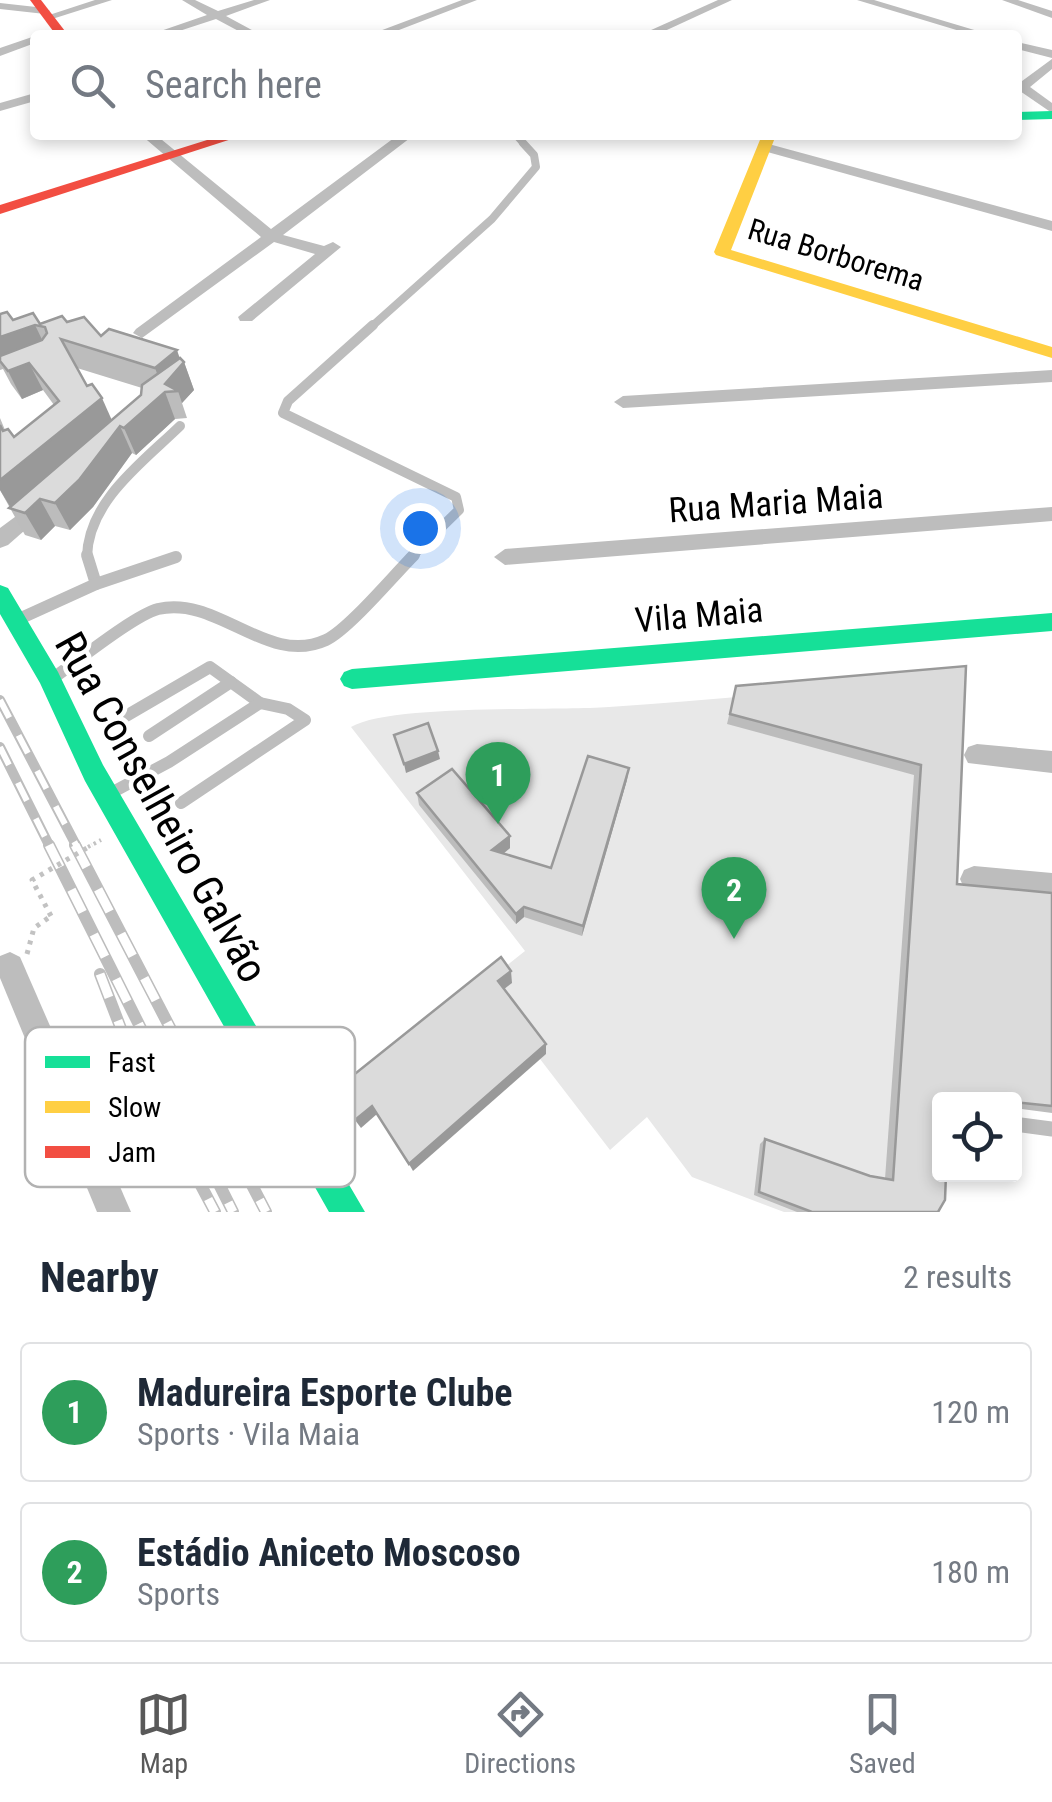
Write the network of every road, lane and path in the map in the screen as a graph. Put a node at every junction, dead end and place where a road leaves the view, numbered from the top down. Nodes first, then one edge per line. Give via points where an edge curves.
1 (107, 0) edge
2 (187, 0) edge
3 (266, 0) edge
4 (472, 0) edge
5 (727, 0) edge
6 (862, 0) edge
7 (1007, 0) edge
8 (0, 6) edge
9 (1052, 15) edge
10 (219, 16) junction
11 (49, 17) edge
12 (172, 30) edge
13 (245, 30) edge
14 (389, 30) edge
15 (658, 30) edge
16 (967, 30) edge
17 (30, 42) edge
18 (1022, 46) edge
19 (0, 52) edge
20 (1051, 57) edge
21 (1022, 86) edge
22 (1022, 90) edge
23 (30, 98) edge
24 (0, 107) edge
25 (1052, 112) edge
26 (1022, 115) edge
27 (154, 140) edge
28 (221, 140) edge
29 (400, 140) edge
30 (520, 140) edge
31 (767, 141) edge
32 (173, 155) junction
33 (0, 210) edge
34 (1052, 226) edge
35 (270, 236) junction
36 (246, 316) dead end
37 (142, 333) dead end
38 (1052, 354) edge
39 (1052, 376) edge
40 (623, 402) dead end
41 (180, 426) dead end
42 (54, 493) edge
43 (1052, 514) edge
44 (0, 540) edge
45 (176, 557) dead end
46 (505, 557) dead end
47 (96, 584) junction
48 (0, 594) edge
49 (16, 621) junction
50 (1052, 622) edge
51 (50, 679) junction
52 (352, 679) dead end
53 (231, 682) junction
54 (260, 703) junction
55 (126, 716) dead end
56 (149, 736) dead end
57 (977, 755) dead end
58 (1052, 762) edge
59 (107, 794) junction
60 (181, 803) dead end
61 (100, 840) dead end
62 (974, 879) dead end
63 (1052, 887) edge
64 (12, 965) edge
65 (38, 1027) edge
66 (241, 1027) edge
67 (1022, 1125) edge
68 (1052, 1129) edge
69 (104, 1187) edge
70 (334, 1187) edge
71 (114, 1212) edge
72 (348, 1212) edge

1 - 11 street
2 - 10 street
3 - 10 street
4 - 14 street
5 - 15 street
6 - 16 street
7 - 9 street
8 - 11 street
10 - 12 street
10 - 13 street
17 - 19 street
18 - 20 street
20 - 21 street
22 - 25 street
23 - 24 street
25 - 26 street
27 - 32 street
28 - 32 street
29 - 35 street
30 - 51 lane via 536,167 492,219 283,413 444,488 456,497 458,510 329,639 311,648 288,649 189,606 168,606
31 - 34 street
31 - 38 street, Rua Borborema via 722,252
32 - 33 street
32 - 35 street
35 - 36 street via 333,247
35 - 37 street
39 - 40 street
41 - 47 lane via 106,503 90,531 87,557
42 - 44 street
43 - 46 street, Rua Maria Maia
45 - 47 lane
47 - 49 lane
48 - 49 street, Rua Conselheiro Galvão
49 - 51 street, Rua Conselheiro Galvão
50 - 52 street, Vila Maia
51 - 59 street, Rua Conselheiro Galvão
53 - 54 lane
53 - 55 lane via 210,667
53 - 56 lane
54 - 59 lane
54 - 60 lane via 305,720
57 - 58 street
59 - 66 street, Rua Conselheiro Galvão
61 - 64 path, bridge via 32,880 51,916 34,928
62 - 63 street
64 - 65 street
67 - 68 lane
69 - 71 street
70 - 72 street, Rua Conselheiro Galvão

